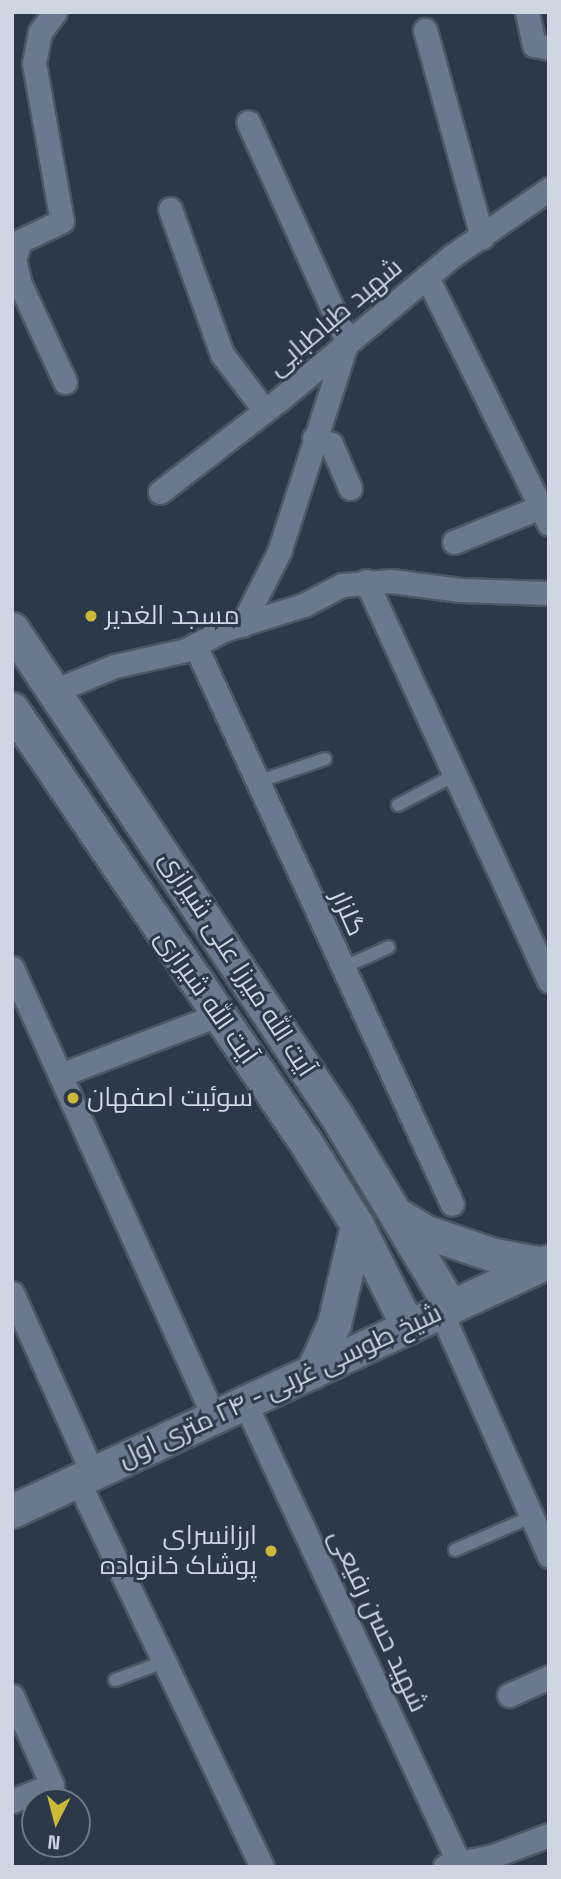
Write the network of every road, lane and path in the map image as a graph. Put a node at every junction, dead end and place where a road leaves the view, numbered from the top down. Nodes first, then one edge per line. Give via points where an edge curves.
1 (55, 12) edge
2 (527, 12) edge
3 (425, 30) dead end
4 (549, 48) edge
5 (248, 122) dead end
6 (547, 197) edge
7 (170, 209) dead end
8 (482, 237) junction
9 (427, 277) junction
10 (347, 341) junction
11 (65, 382) dead end
12 (265, 411) junction
13 (314, 438) junction
14 (350, 488) dead end
15 (160, 492) dead end
16 (544, 515) edge
17 (454, 542) dead end
18 (366, 581) junction
19 (549, 593) edge
20 (242, 625) junction
21 (12, 629) edge
22 (195, 645) junction
23 (54, 691) junction
24 (12, 709) edge
25 (325, 759) dead end
26 (454, 775) junction
27 (257, 782) junction
28 (398, 805) dead end
29 (389, 947) dead end
30 (12, 968) edge
31 (342, 968) junction
32 (549, 981) edge
33 (218, 1015) junction
34 (61, 1075) junction
35 (362, 1158) junction
36 (327, 1176) junction
37 (452, 1203) dead end
38 (395, 1213) junction
39 (357, 1225) junction
40 (546, 1263) edge
41 (13, 1295) edge
42 (446, 1309) junction
43 (408, 1327) junction
44 (312, 1372) junction
45 (245, 1403) junction
46 (214, 1417) junction
47 (85, 1477) junction
48 (12, 1511) edge
49 (531, 1517) junction
50 (455, 1550) dead end
51 (549, 1556) edge
52 (164, 1662) junction
53 (549, 1677) edge
54 (115, 1681) dead end
55 (509, 1695) dead end
56 (12, 1696) edge
57 (12, 1801) edge
58 (548, 1837) edge
59 (451, 1865) edge
60 (262, 1867) edge

1 - 11 street via 40,32 34,63 62,221 20,241 14,259 20,284
2 - 4 street via 534,45
3 - 8 street
5 - 10 street
6 - 8 street, شهید طباطبایی
7 - 12 street via 222,355
8 - 9 street, شهید طباطبایی
9 - 10 street, شهید طباطبایی
9 - 16 street via 514,432
10 - 12 street, شهید طباطبایی
10 - 13 street
12 - 15 street, شهید طباطبایی
13 - 14 street via 331,444
13 - 20 street via 279,552
16 - 17 street
18 - 19 street
18 - 20 street via 342,585 304,605
18 - 26 street
20 - 22 street
21 - 23 street, آیت الله میرزا علی شیرازی
22 - 23 street via 115,666
22 - 27 street, گلزار
23 - 35 street, آیت الله میرزا علی شیرازی
24 - 33 street, آیت الله شیرازی
25 - 27 lane
26 - 28 lane
26 - 32 street
27 - 31 street, گلزار
29 - 31 lane
30 - 34 street
31 - 37 street, گلزار
33 - 34 street
33 - 36 street, آیت الله شیرازی
34 - 46 street
35 - 36 street
35 - 38 street, آیت الله میرزا علی شیرازی
36 - 39 street, آیت الله شیرازی
38 - 40 street via 426,1232 494,1255
38 - 42 street, آیت الله میرزا علی شیرازی
39 - 43 street, آیت الله شیرازی
39 - 44 street via 334,1324
40 - 42 street, شیخ طوسی غربی - ۲۴ متری اول
41 - 47 street
42 - 43 street, شیخ طوسی غربی - ۲۴ متری اول
42 - 49 street
43 - 44 street, شیخ طوسی غربی - ۲۴ متری اول
44 - 45 street, شیخ طوسی غربی - ۲۴ متری اول
45 - 46 street, شیخ طوسی غربی - ۲۴ متری اول
45 - 59 street, شهید حسن رفیعی
46 - 47 street, شیخ طوسی غربی - ۲۴ متری اول
47 - 48 street, شیخ طوسی غربی - ۲۴ متری اول
47 - 52 street
49 - 50 lane
49 - 51 street
52 - 54 lane
52 - 60 street
53 - 55 street
56 - 57 street via 52,1785
58 - 59 street

